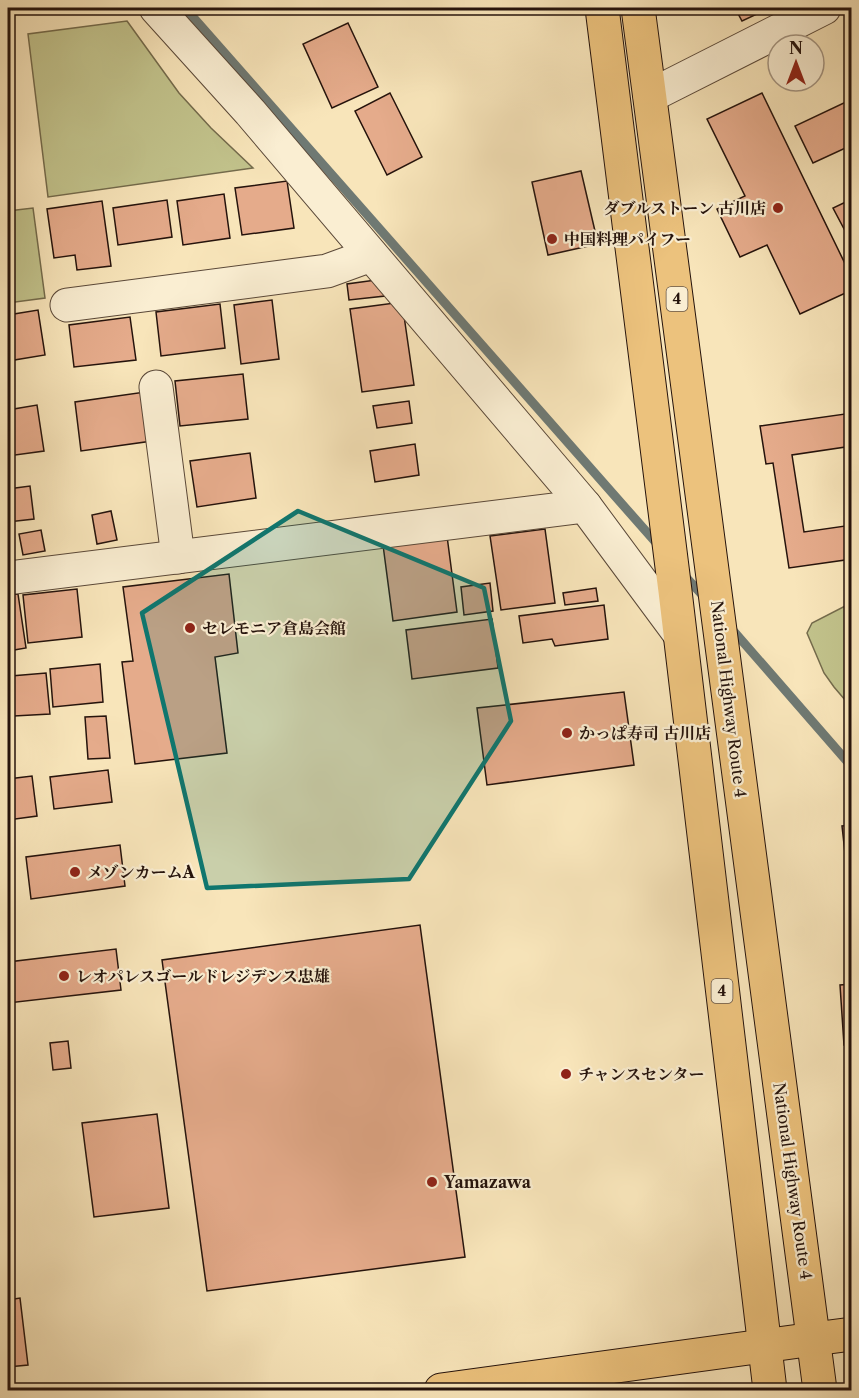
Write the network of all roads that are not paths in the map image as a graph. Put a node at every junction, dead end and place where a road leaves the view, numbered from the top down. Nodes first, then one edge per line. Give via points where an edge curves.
1 (156, 8) edge
2 (602, 8) edge
3 (638, 8) edge
4 (824, 8) edge
5 (650, 96) junction
6 (371, 255) junction
7 (67, 305) dead end
8 (156, 387) dead end
9 (585, 507) junction
10 (178, 557) junction
11 (8, 578) edge
12 (679, 633) junction
13 (852, 1334) edge
14 (814, 1339) junction
15 (764, 1346) junction
16 (515, 1386) edge
17 (441, 1390) edge
18 (770, 1390) edge
19 (820, 1390) edge

1 - 6 street
2 - 12 main road, 4
3 - 5 main road, National Highway Route 4 / 4
4 - 5 street
5 - 14 main road, National Highway Route 4 / 4
6 - 7 street via 327,271
6 - 9 street
8 - 10 street
9 - 10 street
9 - 12 street
10 - 11 street
12 - 15 main road, 4
13 - 14 main road
14 - 15 main road
14 - 19 main road, National Highway Route 4 / 4
15 - 16 main road
15 - 18 main road, 4
16 - 17 main road

